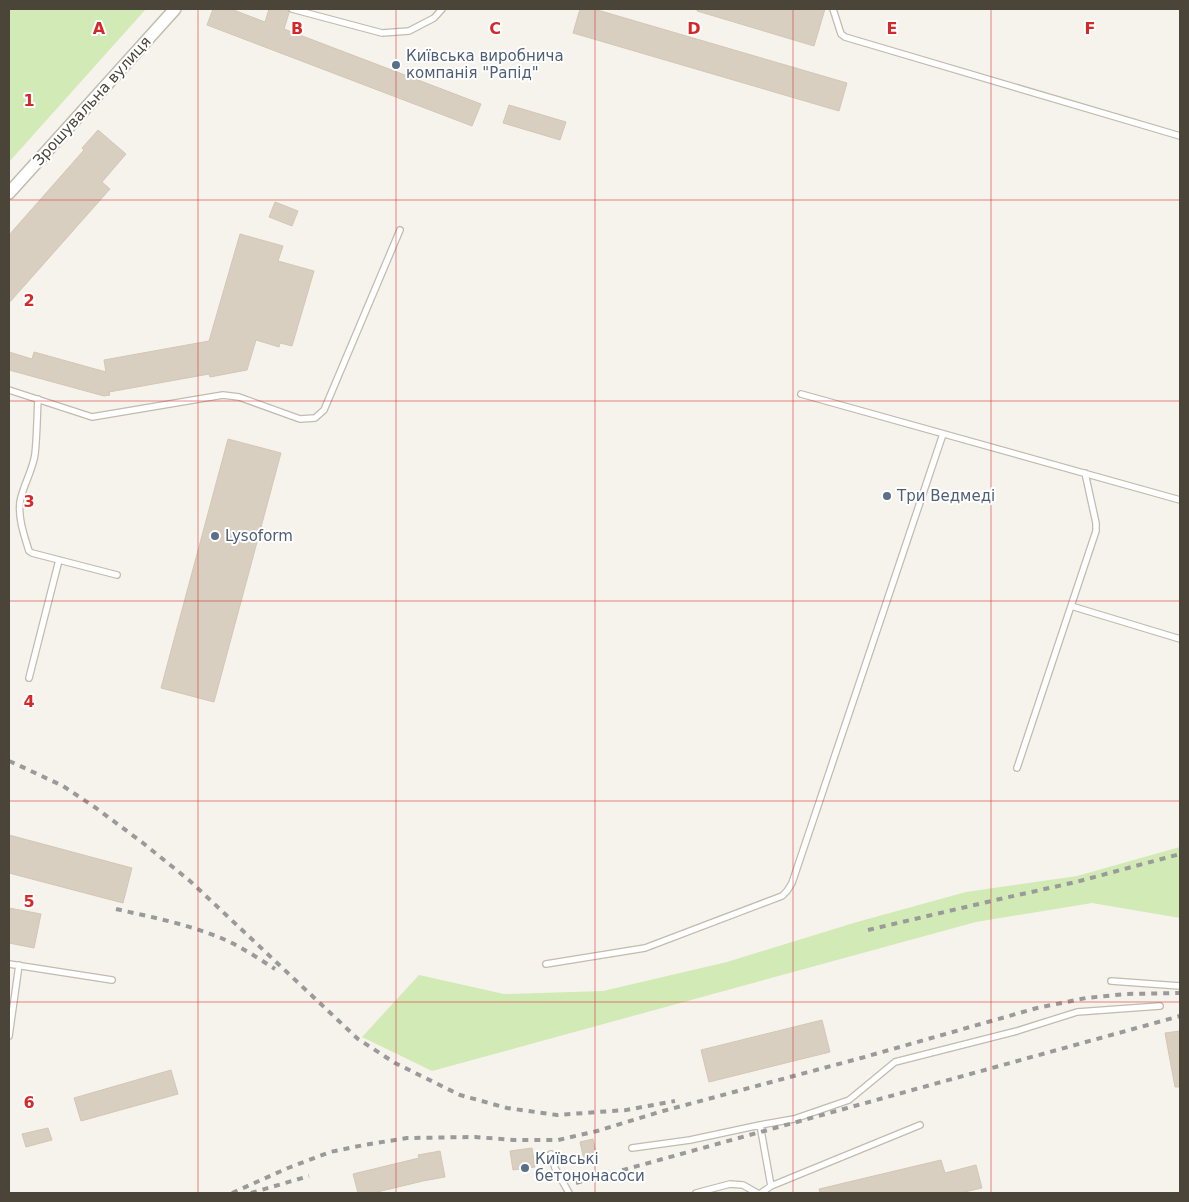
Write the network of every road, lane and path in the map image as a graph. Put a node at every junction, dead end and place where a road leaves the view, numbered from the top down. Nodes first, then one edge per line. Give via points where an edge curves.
1 (175, 9) edge
2 (292, 9) edge
3 (442, 9) edge
4 (833, 9) edge
5 (1180, 136) edge
6 (9, 193) edge
7 (400, 230) dead end
8 (9, 390) edge
9 (801, 394) dead end
10 (38, 400) junction
11 (943, 434) junction
12 (1085, 473) junction
13 (1180, 500) edge
14 (59, 560) junction
15 (117, 575) dead end
16 (1072, 606) junction
17 (1180, 639) edge
18 (29, 678) dead end
19 (1017, 768) dead end
20 (9, 964) edge
21 (546, 964) dead end
22 (19, 965) junction
23 (112, 980) dead end
24 (1111, 980) dead end
25 (1180, 986) edge
26 (1160, 1006) dead end
27 (9, 1036) edge
28 (760, 1125) junction
29 (920, 1125) dead end
30 (632, 1148) dead end
31 (551, 1154) dead end
32 (771, 1186) junction
33 (569, 1193) edge
34 (696, 1193) edge
35 (757, 1193) edge
36 (761, 1193) edge

1 - 6 street, Зрошувальна вулиця
2 - 3 lane via 382,33 409,31 434,18
4 - 5 lane via 841,34 845,36
7 - 10 lane via 324,410 315,418 300,419 240,397 223,396 92,417
8 - 10 lane
9 - 11 lane
10 - 14 lane via 35,454 20,501 22,528 30,552
11 - 12 lane
11 - 21 lane via 787,891 782,896 645,948
12 - 13 lane
12 - 16 lane via 1096,531
14 - 15 lane
14 - 18 lane
16 - 17 lane
16 - 19 lane
20 - 22 lane
22 - 23 lane
22 - 27 lane
24 - 25 lane
26 - 28 lane via 1077,1012 895,1062 849,1100 794,1119
28 - 30 lane
28 - 32 lane
29 - 32 lane
31 - 33 lane
32 - 36 lane
34 - 35 lane via 730,1184 743,1185

